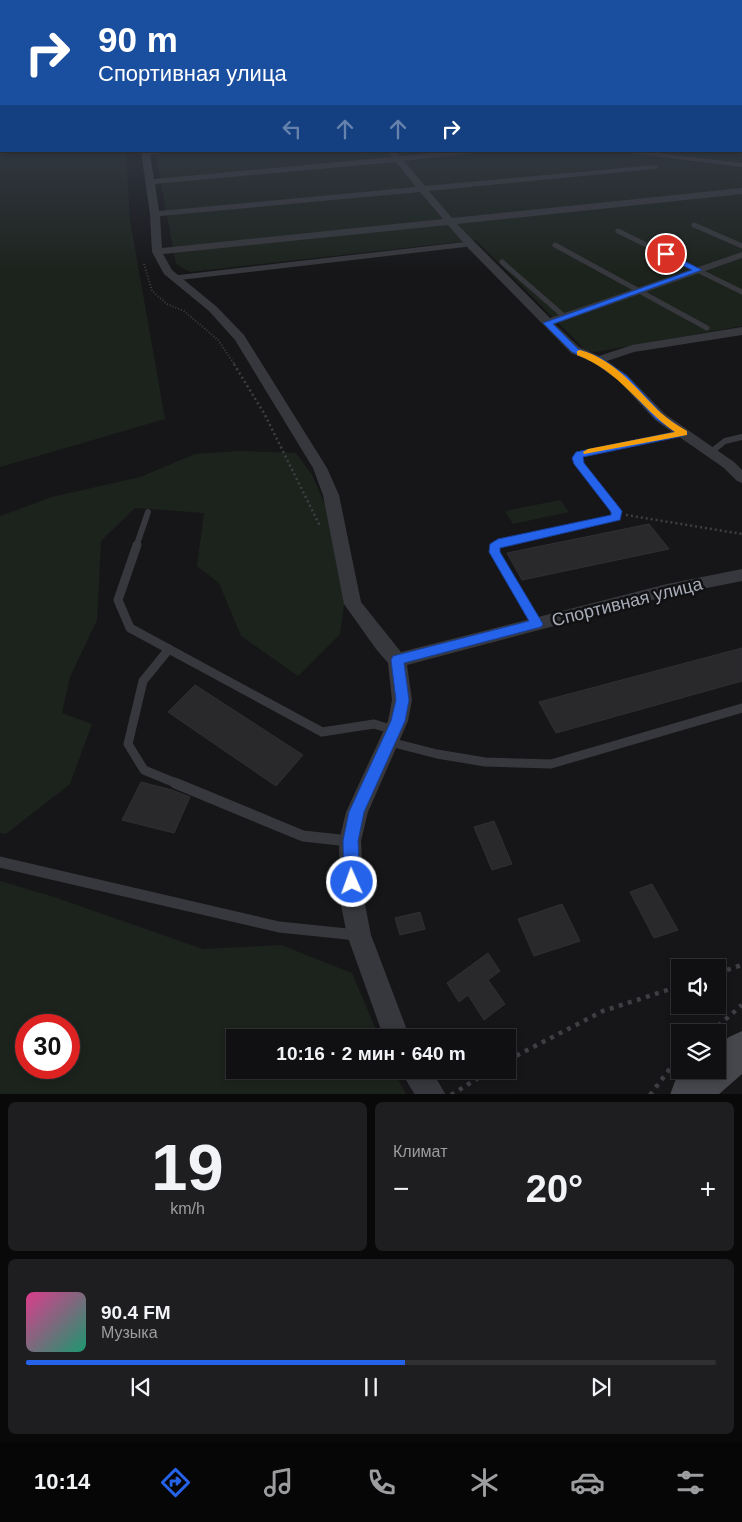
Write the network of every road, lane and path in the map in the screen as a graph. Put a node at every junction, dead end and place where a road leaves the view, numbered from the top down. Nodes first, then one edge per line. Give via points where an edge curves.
1 (148, 170) edge
2 (258, 170) edge
3 (407, 170) edge
4 (623, 170) edge
5 (150, 182) junction
6 (422, 189) junction
7 (742, 191) edge
8 (155, 214) junction
9 (450, 222) junction
10 (694, 225) dead end
11 (618, 232) dead end
12 (468, 244) junction
13 (555, 245) dead end
14 (742, 246) edge
15 (157, 252) junction
16 (742, 255) edge
17 (502, 262) dead end
18 (144, 264) dead end
19 (698, 270) junction
20 (175, 278) junction
21 (640, 291) junction
22 (742, 292) edge
23 (565, 317) junction
24 (547, 323) junction
25 (707, 328) dead end
26 (742, 330) edge
27 (598, 360) junction
28 (683, 433) junction
29 (742, 437) edge
30 (710, 452) junction
31 (742, 478) edge
32 (148, 512) dead end
33 (618, 514) junction
34 (321, 527) dead end
35 (742, 534) edge
36 (742, 575) edge
37 (537, 624) junction
38 (169, 649) junction
39 (397, 660) junction
40 (742, 708) edge
41 (392, 736) junction
42 (350, 841) junction
43 (0, 862) edge
44 (359, 935) junction
45 (742, 965) edge
46 (726, 970) edge
47 (671, 989) edge
48 (742, 1005) edge
49 (720, 1024) edge
50 (394, 1029) edge
51 (742, 1050) edge
52 (516, 1056) edge
53 (726, 1062) edge
54 (671, 1068) edge
55 (428, 1079) edge
56 (475, 1079) edge
57 (706, 1079) edge
58 (450, 1093) edge
59 (451, 1094) edge
60 (650, 1094) edge
61 (689, 1094) edge

1 - 5 street
2 - 5 street
3 - 6 street
4 - 6 street
5 - 8 street
6 - 8 street
6 - 9 street
7 - 9 street
8 - 15 street
9 - 12 street
9 - 15 street
10 - 14 lane
11 - 19 lane
12 - 20 lane
12 - 24 street
13 - 21 lane
15 - 20 street
16 - 19 street
17 - 23 lane
18 - 34 path via 152,291 167,304 184,311 218,340 234,363 265,415
19 - 21 street
19 - 22 lane
20 - 39 street via 213,309 240,338 320,468 331,495 353,604
21 - 23 street
21 - 25 lane
23 - 24 street
24 - 27 street via 575,350
26 - 27 street via 632,349
27 - 28 street via 623,378 660,417
28 - 30 street
28 - 33 lane via 580,454 577,458 579,464
29 - 30 lane via 725,441
30 - 31 street
32 - 38 lane via 118,600 130,628
33 - 35 path
33 - 37 lane via 612,519 498,543 494,547
36 - 37 street, Спортивная улица via 667,590
37 - 39 street, Спортивная улица
38 - 41 lane via 322,732 374,724
38 - 42 lane via 143,681 128,744 144,770 303,836
39 - 41 street via 402,700
40 - 41 lane via 551,764 485,762 437,754
41 - 42 street via 357,812
42 - 44 street via 352,900
43 - 44 lane via 279,927
44 - 50 street
45 - 46 path
47 - 52 path via 603,1011
48 - 49 path
51 - 53 street
54 - 60 path
55 - 58 street
56 - 58 path
57 - 61 street
58 - 59 path

